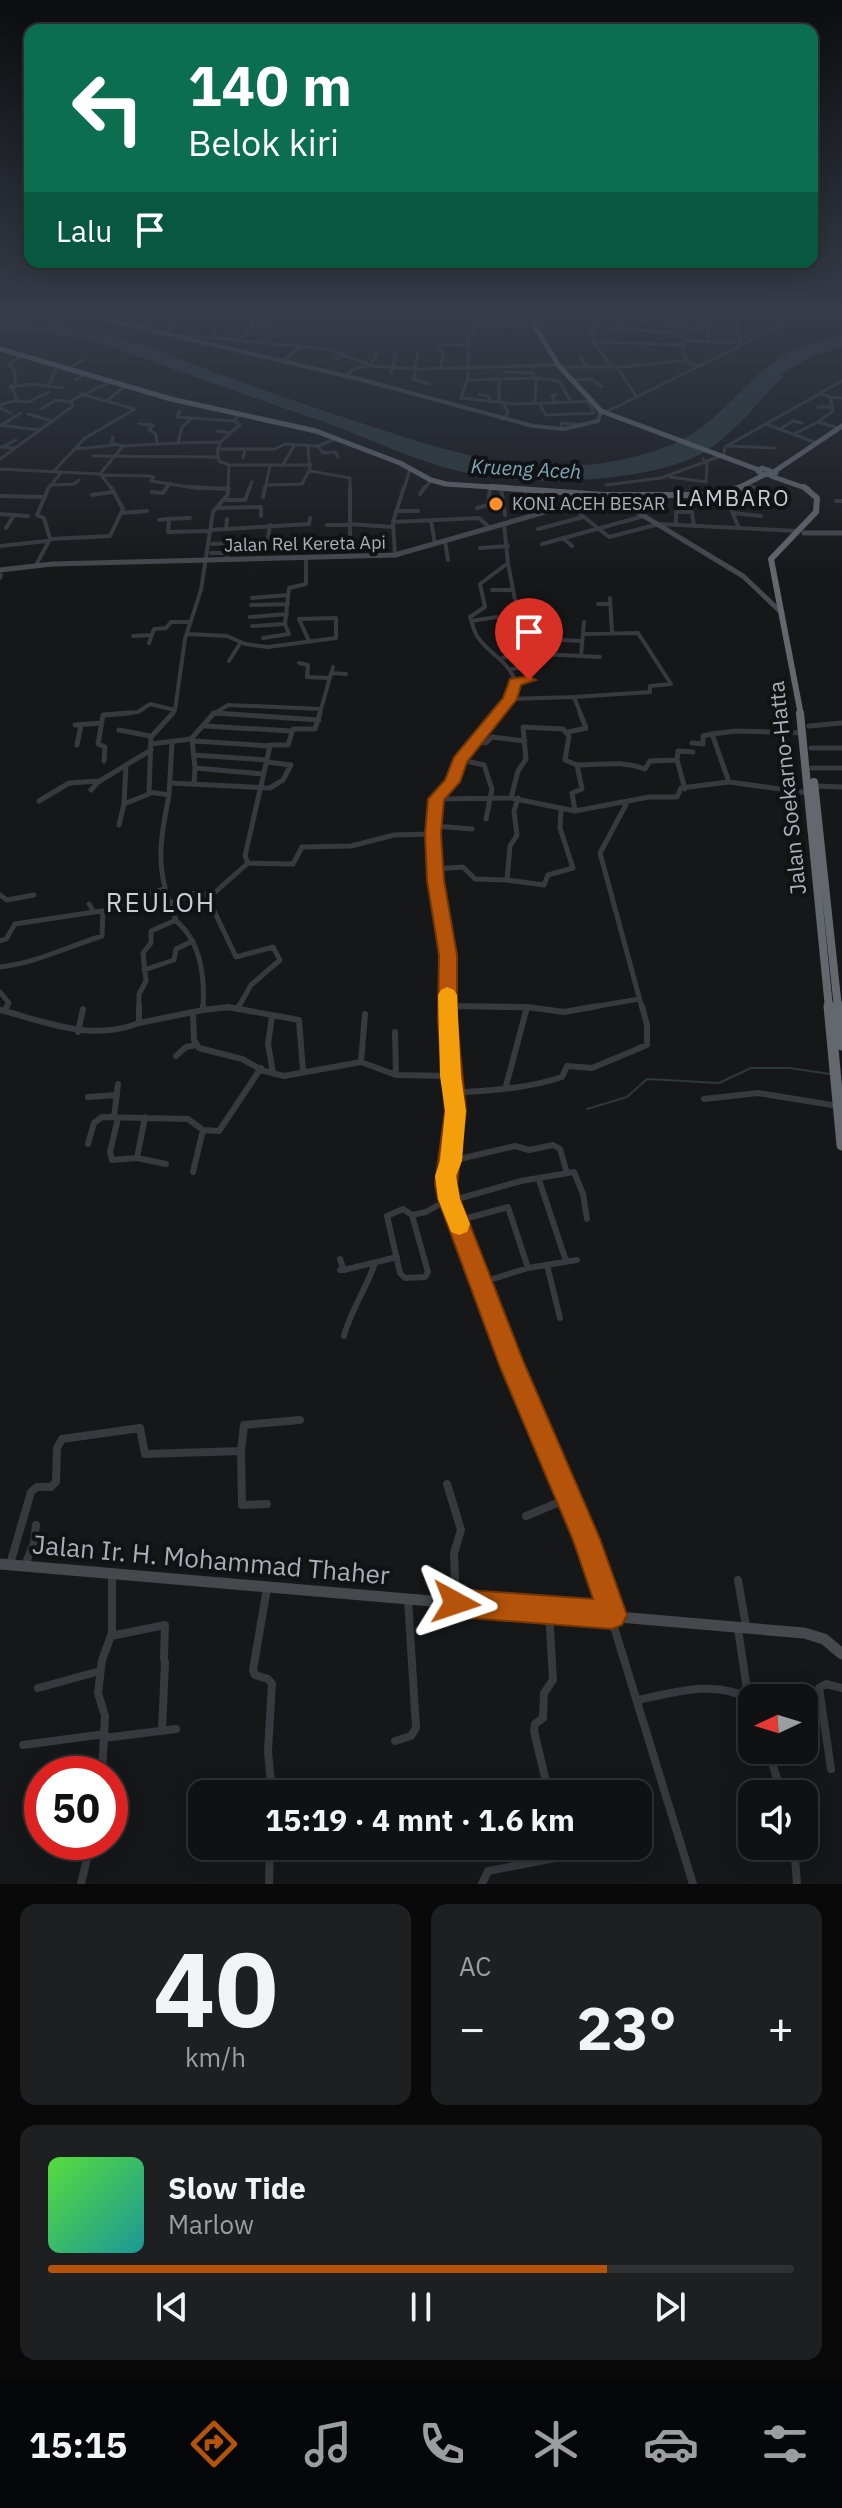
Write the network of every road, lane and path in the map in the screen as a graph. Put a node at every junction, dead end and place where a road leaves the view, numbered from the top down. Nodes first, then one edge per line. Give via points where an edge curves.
1 (70, 403) edge
2 (117, 403) edge
3 (193, 403) edge
4 (194, 403) edge
5 (444, 403) edge
6 (502, 403) edge
7 (535, 403) edge
8 (564, 403) edge
9 (593, 403) edge
10 (625, 403) edge
11 (803, 403) edge
12 (831, 403) edge
13 (555, 404) joint
14 (0, 406) edge
15 (541, 406) junction
16 (818, 407) dead end
17 (832, 407) junction
18 (180, 411) dead end
19 (229, 412) junction
20 (11, 413) dead end
21 (21, 413) dead end
22 (604, 413) junction
23 (28, 414) dead end
24 (240, 414) junction
25 (191, 419) junction
26 (503, 419) junction
27 (223, 420) junction
28 (53, 421) junction
29 (234, 421) junction
30 (279, 421) junction
31 (818, 422) junction
32 (802, 423) dead end
33 (139, 424) dead end
34 (766, 424) junction
35 (1, 425) edge
36 (840, 427) edge
37 (779, 429) junction
38 (39, 431) junction
39 (217, 431) dead end
40 (231, 433) junction
41 (794, 434) junction
42 (113, 437) dead end
43 (822, 438) junction
44 (335, 439) junction
45 (16, 440) dead end
46 (192, 442) junction
47 (219, 442) junction
48 (814, 442) junction
49 (178, 443) junction
50 (157, 444) junction
51 (170, 444) junction
52 (115, 445) junction
53 (295, 445) junction
54 (308, 446) junction
55 (318, 446) junction
56 (728, 446) junction
57 (2, 447) edge
58 (16, 448) junction
59 (122, 448) junction
60 (775, 448) dead end
61 (74, 449) junction
62 (110, 449) dead end
63 (217, 449) junction
64 (245, 449) junction
65 (191, 451) dead end
66 (328, 452) junction
67 (719, 453) junction
68 (93, 456) dead end
69 (54, 457) dead end
70 (117, 457) junction
71 (169, 457) junction
72 (217, 457) junction
73 (338, 457) dead end
74 (66, 458) junction
75 (243, 458) dead end
76 (0, 459) edge
77 (329, 459) dead end
78 (703, 459) junction
79 (749, 463) junction
80 (777, 463) junction
81 (229, 465) junction
82 (311, 465) junction
83 (270, 466) junction
84 (282, 466) junction
85 (0, 469) edge
86 (155, 469) dead end
87 (410, 469) junction
88 (310, 471) junction
89 (53, 472) junction
90 (767, 472) junction
91 (61, 473) junction
92 (101, 475) junction
93 (148, 476) junction
94 (669, 479) junction
95 (79, 480) dead end
96 (431, 480) junction
97 (170, 482) junction
98 (252, 482) dead end
99 (704, 482) junction
100 (50, 485) junction
101 (267, 485) junction
102 (606, 485) dead end
103 (748, 485) junction
104 (490, 488) junction
105 (501, 488) junction
106 (229, 489) junction
107 (523, 489) junction
108 (112, 492) junction
109 (152, 492) dead end
110 (549, 492) junction
111 (704, 492) junction
112 (724, 493) junction
113 (420, 494) dead end
114 (92, 495) dead end
115 (618, 495) junction
116 (0, 496) edge
117 (45, 497) junction
118 (263, 497) dead end
119 (585, 497) junction
120 (225, 500) junction
121 (761, 500) dead end
122 (517, 503) dead end
123 (569, 505) junction
124 (216, 508) junction
125 (247, 508) junction
126 (477, 508) dead end
127 (147, 511) dead end
128 (396, 511) junction
129 (418, 511) dead end
130 (550, 511) junction
131 (123, 513) junction
132 (733, 513) junction
133 (0, 514) edge
134 (14, 515) junction
135 (505, 515) dead end
136 (28, 516) dead end
137 (246, 516) dead end
138 (261, 516) dead end
139 (644, 516) junction
140 (761, 516) dead end
141 (584, 517) junction
142 (190, 518) dead end
143 (310, 518) dead end
144 (169, 519) junction
145 (227, 519) dead end
146 (159, 520) dead end
147 (431, 521) junction
148 (349, 524) junction
149 (393, 524) junction
150 (504, 524) junction
151 (657, 524) junction
152 (270, 525) junction
153 (327, 525) dead end
154 (676, 525) junction
155 (694, 526) junction
156 (6, 528) dead end
157 (490, 528) junction
158 (597, 528) junction
159 (739, 528) junction
160 (226, 529) junction
161 (538, 529) dead end
162 (210, 530) junction
163 (801, 532) junction
164 (842, 533) edge
165 (562, 538) junction
166 (49, 540) junction
167 (445, 541) junction
168 (790, 542) junction
169 (212, 544) dead end
170 (435, 544) junction
171 (542, 544) dead end
172 (0, 546) edge
173 (508, 546) junction
174 (572, 546) dead end
175 (480, 548) dead end
176 (266, 550) dead end
177 (211, 553) dead end
178 (395, 555) junction
179 (227, 556) junction
180 (350, 557) junction
181 (306, 558) junction
182 (206, 560) junction
183 (448, 560) dead end
184 (508, 563) junction
185 (36, 565) junction
186 (0, 574) edge
187 (492, 590) dead end
188 (513, 590) junction
189 (288, 595) junction
190 (252, 598) dead end
191 (288, 604) junction
192 (598, 604) dead end
193 (251, 605) dead end
194 (524, 608) dead end
195 (782, 613) junction
196 (287, 614) junction
197 (250, 617) dead end
198 (497, 617) dead end
199 (553, 620) dead end
200 (471, 621) junction
201 (191, 622) junction
202 (584, 622) dead end
203 (285, 624) junction
204 (252, 626) dead end
205 (612, 633) junction
206 (188, 634) junction
207 (583, 634) junction
208 (152, 635) junction
209 (133, 636) dead end
210 (263, 638) dead end
211 (526, 638) dead end
212 (552, 639) junction
213 (309, 641) junction
214 (581, 641) junction
215 (241, 642) junction
216 (149, 643) dead end
217 (791, 646) junction
218 (581, 656) junction
219 (600, 657) dead end
220 (502, 658) junction
221 (229, 661) dead end
222 (299, 663) dead end
223 (528, 667) dead end
224 (511, 669) junction
225 (331, 673) junction
226 (346, 674) dead end
227 (529, 680) dead end
228 (515, 682) junction
229 (574, 697) junction
230 (510, 699) junction
231 (321, 709) junction
232 (175, 710) junction
233 (214, 712) junction
234 (319, 720) junction
235 (101, 723) junction
236 (842, 723) edge
237 (204, 726) junction
238 (119, 730) dead end
239 (806, 730) junction
240 (291, 731) junction
241 (568, 732) junction
242 (712, 734) junction
243 (192, 740) junction
244 (474, 741) junction
245 (525, 741) junction
246 (151, 742) junction
247 (172, 743) junction
248 (692, 743) dead end
249 (77, 745) dead end
250 (270, 745) junction
251 (811, 748) junction
252 (842, 748) edge
253 (693, 752) dead end
254 (194, 755) junction
255 (460, 760) junction
256 (677, 760) junction
257 (104, 761) dead end
258 (267, 761) junction
259 (126, 765) junction
260 (577, 765) junction
261 (195, 768) junction
262 (842, 768) edge
263 (811, 771) junction
264 (263, 774) junction
265 (100, 781) junction
266 (729, 782) junction
267 (171, 783) junction
268 (194, 784) junction
269 (842, 787) edge
270 (260, 789) junction
271 (685, 789) junction
272 (91, 790) dead end
273 (812, 790) junction
274 (150, 794) junction
275 (169, 795) junction
276 (491, 798) junction
277 (515, 798) junction
278 (436, 799) junction
279 (39, 801) dead end
280 (628, 801) junction
281 (124, 804) junction
282 (561, 810) junction
283 (575, 811) junction
284 (486, 819) dead end
285 (119, 825) dead end
286 (472, 829) dead end
287 (434, 830) junction
288 (248, 863) junction
289 (435, 869) junction
290 (821, 874) junction
291 (507, 880) junction
292 (163, 889) junction
293 (0, 895) edge
294 (34, 895) dead end
295 (207, 896) junction
296 (89, 904) dead end
297 (168, 904) junction
298 (103, 911) junction
299 (94, 912) junction
300 (176, 920) junction
301 (0, 941) edge
302 (193, 941) junction
303 (0, 967) edge
304 (144, 970) junction
305 (0, 992) edge
306 (639, 999) junction
307 (447, 1006) junction
308 (527, 1007) junction
309 (83, 1009) dead end
310 (237, 1009) junction
311 (203, 1010) junction
312 (2, 1011) edge
313 (193, 1013) junction
314 (365, 1014) dead end
315 (272, 1016) junction
316 (139, 1023) junction
317 (78, 1032) junction
318 (395, 1032) dead end
319 (197, 1045) junction
320 (842, 1045) edge
321 (176, 1056) dead end
322 (361, 1062) junction
323 (261, 1068) junction
324 (303, 1071) junction
325 (273, 1073) junction
326 (396, 1075) junction
327 (450, 1076) junction
328 (118, 1084) dead end
329 (506, 1086) junction
330 (453, 1093) junction
331 (117, 1095) junction
332 (88, 1097) dead end
333 (704, 1099) dead end
334 (838, 1106) junction
335 (116, 1117) junction
336 (145, 1117) junction
337 (203, 1130) junction
338 (88, 1144) dead end
339 (842, 1145) edge
340 (137, 1158) junction
341 (451, 1161) junction
342 (166, 1164) dead end
343 (193, 1172) dead end
344 (567, 1173) junction
345 (539, 1180) junction
346 (449, 1200) junction
347 (412, 1215) junction
348 (587, 1219) dead end
349 (457, 1221) junction
350 (397, 1257) junction
351 (340, 1259) dead end
352 (577, 1260) dead end
353 (566, 1261) junction
354 (375, 1263) junction
355 (547, 1265) junction
356 (528, 1268) junction
357 (483, 1282) junction
358 (560, 1318) dead end
359 (344, 1336) dead end
360 (300, 1420) dead end
361 (241, 1451) junction
362 (447, 1484) dead end
363 (569, 1498) junction
364 (267, 1504) dead end
365 (526, 1516) dead end
366 (36, 1525) dead end
367 (5, 1564) edge
368 (24, 1566) junction
369 (113, 1574) junction
370 (738, 1580) dead end
371 (268, 1587) junction
372 (408, 1599) junction
373 (456, 1603) junction
374 (549, 1611) junction
375 (612, 1615) junction
376 (742, 1626) junction
377 (111, 1636) junction
378 (842, 1654) edge
379 (100, 1671) junction
380 (748, 1684) edge
381 (38, 1688) dead end
382 (842, 1688) edge
383 (738, 1696) edge
384 (638, 1700) junction
385 (176, 1729) dead end
386 (162, 1731) junction
387 (104, 1736) junction
388 (395, 1741) dead end
389 (23, 1745) dead end
390 (103, 1756) edge
391 (831, 1769) dead end
392 (271, 1780) edge
393 (546, 1780) edge
394 (87, 1860) edge
395 (270, 1860) edge
396 (545, 1860) edge
397 (795, 1860) edge
398 (81, 1884) edge
399 (269, 1884) edge
400 (482, 1884) edge
401 (693, 1884) edge
402 (797, 1884) edge

1 - 28 street via 73,406
2 - 61 street via 135,409 100,427
3 - 19 highway
4 - 30 highway
5 - 26 main road
6 - 26 street via 508,413
7 - 15 street
8 - 13 street
9 - 22 highway
10 - 22 street
11 - 34 street
12 - 17 street
13 - 15 street
14 - 20 street
15 - 22 street via 546,415
16 - 17 street
17 - 31 street
18 - 25 street via 177,417
19 - 24 highway
19 - 27 street
21 - 35 street
22 - 26 main road via 585,426 561,429
22 - 67 highway
23 - 28 street
24 - 29 street
24 - 30 highway
25 - 27 street
25 - 49 street via 182,427
27 - 29 street
28 - 38 street
29 - 40 street via 240,424
30 - 44 highway
30 - 107 highway via 395,458 437,480
31 - 36 street
31 - 41 street
32 - 37 street via 793,421
33 - 50 street via 153,425 149,430 156,434
34 - 37 street
34 - 56 street
35 - 38 street
36 - 43 highway
37 - 41 street
38 - 58 street
39 - 40 street
40 - 47 street
41 - 48 street
42 - 52 street
43 - 48 highway
43 - 90 highway
44 - 55 street
44 - 87 highway
45 - 57 street
46 - 47 street
46 - 49 street
46 - 65 street
47 - 63 street
48 - 80 highway
49 - 51 street
50 - 51 street
50 - 59 street
51 - 71 street
52 - 59 street
52 - 61 street
53 - 54 street
53 - 64 street
53 - 84 street
54 - 55 street
54 - 82 street
55 - 66 street
56 - 60 street
56 - 67 street
57 - 58 street
58 - 76 street
59 - 62 street
59 - 70 street
61 - 74 street
63 - 64 street
63 - 72 street
64 - 75 street
66 - 73 street
66 - 77 street
67 - 78 street
67 - 79 highway
67 - 90 highway
68 - 70 street
69 - 74 street
70 - 71 street
70 - 92 street
71 - 72 street
72 - 81 street
74 - 89 street
78 - 94 street
78 - 99 street
79 - 80 highway
79 - 90 highway
80 - 90 highway
81 - 83 street
81 - 106 street
82 - 84 street
82 - 88 street
83 - 84 street
83 - 101 street
85 - 89 street
86 - 93 street
87 - 96 highway
87 - 128 street
88 - 101 street via 302,484
88 - 148 street via 350,478
89 - 91 street
90 - 103 highway
90 - 111 highway via 737,487
90 - 163 highway, Jalan Soekarno-Hatta via 817,498 816,512
91 - 92 street
91 - 100 street
92 - 93 street
92 - 108 street
93 - 97 street via 154,477 151,481
94 - 99 street
94 - 102 street
95 - 100 street
96 - 104 highway
96 - 113 street
97 - 106 street
97 - 109 street via 163,493
98 - 120 street via 245,500
99 - 111 street
100 - 117 street
101 - 118 street
103 - 112 highway
103 - 121 street via 758,489
104 - 105 highway
104 - 126 street via 488,505
105 - 107 highway
105 - 135 street
106 - 120 street
107 - 110 highway
107 - 111 highway
107 - 122 street via 526,499
108 - 114 street
108 - 131 street
110 - 119 highway
110 - 130 street via 545,506
112 - 115 highway
112 - 132 street
115 - 119 highway
115 - 139 main road
116 - 117 street
117 - 166 street via 37,515 44,518
119 - 123 main road, Jalan Rel Kereta Api
120 - 124 street
123 - 130 main road, Jalan Rel Kereta Api
123 - 141 street
124 - 125 street
124 - 162 street
125 - 137 street
125 - 138 street via 261,507
127 - 131 street
128 - 129 street
128 - 149 street
130 - 150 main road, Jalan Rel Kereta Api
131 - 166 street via 109,536
132 - 140 street
132 - 159 street
133 - 134 street
134 - 136 street
134 - 156 street
139 - 151 main road
139 - 158 street
141 - 158 street
141 - 161 street
142 - 144 street
143 - 152 street via 309,524
144 - 146 street
144 - 162 street via 168,532
145 - 160 street
147 - 149 street
147 - 157 street via 479,518
147 - 170 street
148 - 149 street
148 - 153 street
148 - 180 street
149 - 178 street
150 - 157 main road, Jalan Rel Kereta Api
150 - 173 street
151 - 154 street
151 - 158 street via 610,537
151 - 195 main road via 753,583
152 - 160 street
152 - 176 street
154 - 155 street
154 - 155 street via 676,512 692,512
155 - 159 street
157 - 167 main road, Jalan Rel Kereta Api
158 - 165 street
159 - 163 street
160 - 162 street
162 - 182 street
163 - 164 main road
163 - 168 highway, Jalan Soekarno-Hatta
165 - 171 street
165 - 174 street
166 - 172 street
166 - 185 street
167 - 170 main road, Jalan Rel Kereta Api
167 - 183 street
168 - 195 highway, Jalan Soekarno-Hatta via 771,559
168 - 217 highway, Jalan Soekarno-Hatta via 776,563
169 - 179 street via 229,542
170 - 178 main road, Jalan Rel Kereta Api
173 - 175 street
173 - 184 street
177 - 179 street
178 - 180 main road, Jalan Rel Kereta Api
179 - 181 main road, Jalan Rel Kereta Api
179 - 182 main road, Jalan Rel Kereta Api
180 - 181 main road, Jalan Rel Kereta Api
181 - 189 street via 306,584 289,587
182 - 185 main road, Jalan Rel Kereta Api
182 - 201 street
184 - 188 street
184 - 200 street via 480,584 485,607 471,613
185 - 186 main road, Jalan Rel Kereta Api
187 - 188 street
188 - 194 street
189 - 190 street
189 - 191 street
191 - 193 street
191 - 196 street
192 - 205 street via 610,601
195 - 217 highway, Jalan Soekarno-Hatta
196 - 197 street
196 - 203 street
198 - 200 street
199 - 212 street
200 - 220 street via 481,640
201 - 206 street
201 - 208 street via 169,622
202 - 207 street
203 - 204 street
203 - 210 street via 288,635
205 - 207 street
205 - 229 street via 641,635 671,684 650,686 650,692
206 - 215 street
206 - 232 street
207 - 214 street
208 - 209 street
208 - 216 street
211 - 212 street
212 - 214 street
213 - 213 street via 299,619 336,618 336,638
213 - 215 street via 275,647
214 - 218 street
215 - 221 street
217 - 239 highway, Jalan Soekarno-Hatta
218 - 219 street
218 - 220 street via 521,653
220 - 224 street
222 - 225 street via 308,665 306,677
223 - 224 street
224 - 228 street
225 - 226 street
225 - 231 street
227 - 228 street
228 - 230 street
229 - 230 street
229 - 241 street via 586,728
230 - 244 street
231 - 233 street via 232,704
231 - 234 street
232 - 235 street via 150,704 138,712 104,714
232 - 246 street
233 - 234 street
233 - 237 street
234 - 240 street via 314,729
235 - 249 street via 78,725
235 - 257 street via 98,744 105,747
236 - 239 street
237 - 240 street
237 - 243 street
238 - 246 street
239 - 242 street
239 - 251 highway, Jalan Soekarno-Hatta
239 - 263 highway, Jalan Soekarno-Hatta
240 - 250 street via 288,745
241 - 245 street via 526,726
241 - 260 street via 565,760
242 - 248 street via 703,736 703,744
242 - 266 street
243 - 247 street
243 - 250 street
243 - 254 street
244 - 245 street
244 - 255 street
245 - 277 street via 526,759 515,776
246 - 247 street
246 - 259 street
246 - 274 street
247 - 267 street
250 - 258 street
251 - 252 street
251 - 263 highway, Jalan Soekarno-Hatta
253 - 256 street via 678,751
254 - 258 street
254 - 261 street
255 - 276 street via 484,765
255 - 278 street via 452,782
256 - 260 street via 650,761 644,769 623,761
256 - 271 street
258 - 264 street
258 - 270 street via 291,766 279,785
259 - 265 street
259 - 281 street
260 - 283 street via 582,789 572,793
261 - 264 street
261 - 268 street
262 - 263 street
263 - 273 highway, Jalan Soekarno-Hatta
264 - 270 street
265 - 272 street
265 - 279 street via 69,783
266 - 271 street
266 - 273 street
267 - 268 street
267 - 275 street
268 - 270 street
269 - 273 street
270 - 288 street via 245,856
271 - 280 street via 677,797
273 - 290 highway, Jalan Soekarno-Hatta
274 - 275 street
274 - 281 street
275 - 292 street via 159,847
276 - 277 street
276 - 278 street
276 - 284 street
277 - 282 street
277 - 291 street via 517,835 510,846
278 - 287 street
280 - 283 street
280 - 306 street via 600,853
281 - 285 street
282 - 283 street
282 - 291 street via 560,828 573,868 546,876 544,885
286 - 287 street
287 - 288 street via 351,846 302,847 290,865
287 - 289 street
288 - 295 street
289 - 291 street via 463,867 475,879
289 - 307 street via 448,955
290 - 320 highway, Jalan Soekarno-Hatta
290 - 334 highway, Jalan Soekarno-Hatta
292 - 297 street
292 - 298 street
293 - 294 street via 7,900
295 - 297 street via 195,893
295 - 310 street via 234,955 273,947 280,960 251,985
296 - 299 street
297 - 300 street
298 - 299 street
298 - 303 street via 102,936 32,963
299 - 301 street via 15,924
300 - 302 street
300 - 304 street via 151,931
302 - 304 street via 176,949 174,960
302 - 311 street
304 - 316 street
305 - 312 street via 9,1003
306 - 308 street via 564,1012
306 - 329 street via 647,1025 646,1048 592,1068 567,1066 562,1077 537,1086
307 - 308 street
307 - 327 street
308 - 329 street
309 - 317 street
310 - 311 street
310 - 315 street
311 - 313 street
312 - 317 street
313 - 316 street
313 - 319 street
314 - 322 street
315 - 324 street via 300,1021
315 - 325 street via 268,1044
316 - 317 street via 119,1030
318 - 326 street
319 - 321 street
319 - 323 street
322 - 324 street
322 - 326 street
323 - 325 street
323 - 337 street via 221,1129
324 - 325 street via 289,1076
326 - 327 street
327 - 330 street
328 - 331 street
329 - 330 street
330 - 341 street
331 - 332 street
331 - 335 street
333 - 334 street via 758,1093
334 - 339 highway, Jalan Soekarno-Hatta
335 - 336 street
335 - 338 street via 97,1119
335 - 340 street via 110,1157 116,1162
336 - 337 street via 188,1119
336 - 340 street
337 - 343 street
340 - 342 street
341 - 344 street via 515,1146 529,1150 553,1145 560,1149
341 - 346 street via 446,1176
344 - 345 street
344 - 348 street via 579,1178
345 - 346 street
345 - 353 street
346 - 347 street
346 - 349 street
347 - 350 street via 406,1208 387,1216
347 - 350 street via 426,1275 405,1278
349 - 356 street via 508,1207
349 - 357 street
350 - 354 street
351 - 354 street via 342,1270
352 - 353 street
353 - 355 street
354 - 359 street
355 - 356 street
355 - 358 street
356 - 357 street
357 - 363 street
360 - 361 street via 245,1424
361 - 364 street via 242,1505
361 - 367 street via 145,1454 140,1428 62,1439 56,1482 31,1492
362 - 373 street via 461,1530 454,1553
363 - 365 street
363 - 375 street
366 - 368 street
367 - 368 main road, Jalan Ir. H. Mohammad Thaher
368 - 369 main road, Jalan Ir. H. Mohammad Thaher
369 - 371 main road, Jalan Ir. H. Mohammad Thaher
369 - 377 street
370 - 376 street
371 - 372 main road, Jalan Ir. H. Mohammad Thaher
371 - 392 street via 253,1670 272,1684
372 - 373 main road, Jalan Ir. H. Mohammad Thaher
372 - 388 street via 416,1728 411,1736
373 - 374 main road, Jalan Ir. H. Mohammad Thaher
374 - 375 main road, Jalan Ir. H. Mohammad Thaher
374 - 393 street via 553,1680 534,1731
375 - 376 main road, Jalan Ir. H. Mohammad Thaher
375 - 384 street
376 - 378 main road, Jalan Ir. H. Mohammad Thaher via 814,1635
376 - 380 street
377 - 379 street
377 - 386 street via 165,1625
379 - 381 street
379 - 387 street
382 - 391 street via 822,1684 818,1692
383 - 384 street via 699,1688
384 - 401 street
385 - 386 street
386 - 387 street
387 - 389 street
387 - 390 street
394 - 398 street
395 - 399 street
396 - 400 street via 488,1871
397 - 402 street

